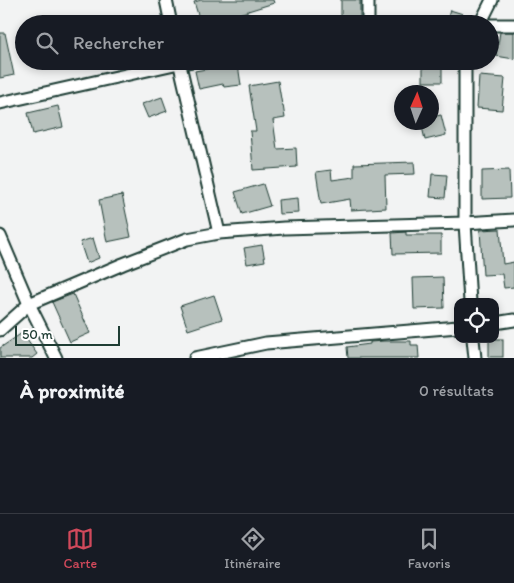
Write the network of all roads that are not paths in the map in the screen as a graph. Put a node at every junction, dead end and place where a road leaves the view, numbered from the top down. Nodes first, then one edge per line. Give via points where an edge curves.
1 (166, 0) edge
2 (368, 0) edge
3 (492, 0) edge
4 (169, 15) edge
5 (368, 15) edge
6 (484, 15) edge
7 (499, 25) edge
8 (514, 26) edge
9 (143, 70) edge
10 (181, 70) edge
11 (465, 70) edge
12 (0, 102) edge
13 (514, 220) edge
14 (465, 223) junction
15 (219, 233) junction
16 (0, 236) edge
17 (470, 298) edge
18 (29, 304) junction
19 (514, 320) edge
20 (499, 322) edge
21 (454, 327) edge
22 (0, 330) edge
23 (473, 343) edge
24 (56, 358) edge
25 (195, 358) edge
26 (475, 358) edge

1 - 4 street
2 - 5 street
3 - 6 street
7 - 8 street
9 - 12 street
10 - 15 street
11 - 14 street
13 - 14 street
14 - 15 street
14 - 17 street
15 - 18 street via 187,240
16 - 18 street
18 - 22 street
18 - 24 street
19 - 20 street
21 - 25 street via 266,343
23 - 26 street

